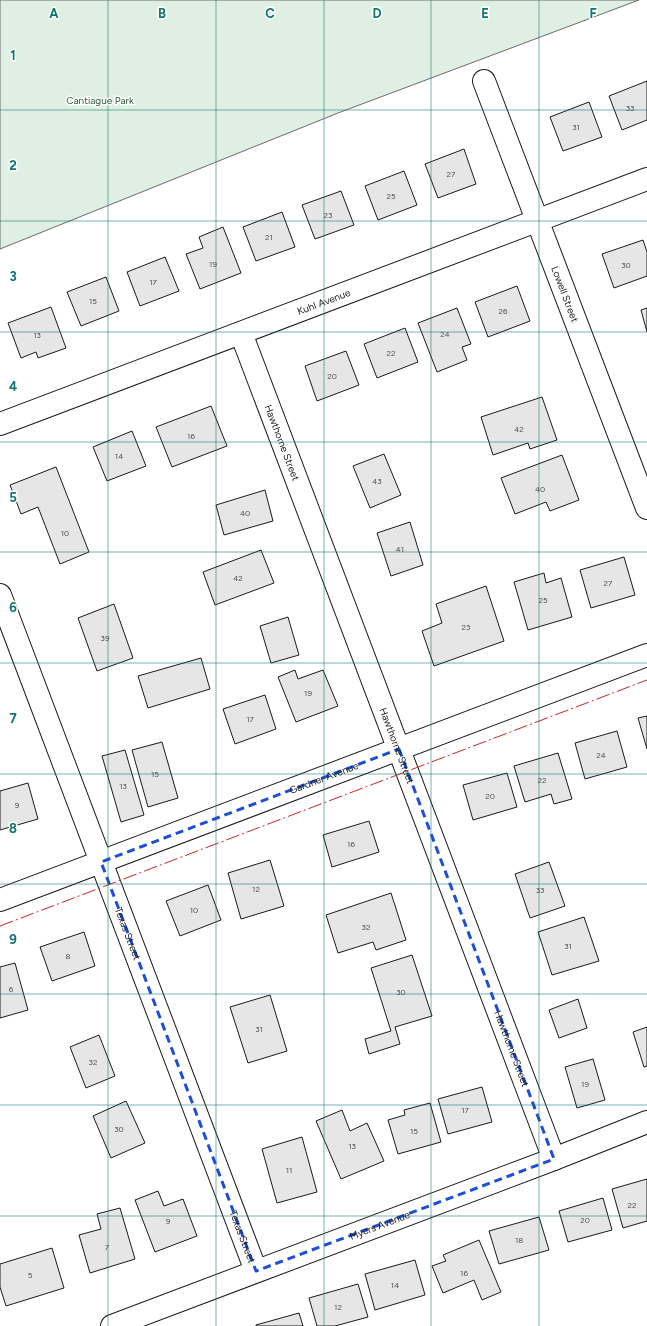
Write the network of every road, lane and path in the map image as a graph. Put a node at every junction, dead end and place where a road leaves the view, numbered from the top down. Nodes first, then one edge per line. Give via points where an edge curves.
1 (484, 81) dead end
2 (647, 179) edge
3 (538, 221) junction
4 (242, 333) junction
5 (0, 424) edge
6 (647, 508) edge
7 (0, 595) edge
8 (647, 655) edge
9 (398, 749) junction
10 (101, 862) junction
11 (0, 900) edge
12 (647, 1122) edge
13 (554, 1159) junction
14 (256, 1271) junction
15 (112, 1326) edge

1 - 3 street, Lowell Street
2 - 3 street, Kuhl Avenue
3 - 4 street, Kuhl Avenue
3 - 6 street, Lowell Street
4 - 5 street, Kuhl Avenue
4 - 9 street, Hawthorne Street
7 - 10 street, Texas Street
8 - 9 street, Gardner Avenue
9 - 10 street, Gardner Avenue
9 - 13 street, Hawthorne Street
10 - 11 street, Gardner Avenue
10 - 14 street, Texas Street
12 - 13 street, Myers Avenue
13 - 14 street, Myers Avenue
14 - 15 street, Myers Avenue

